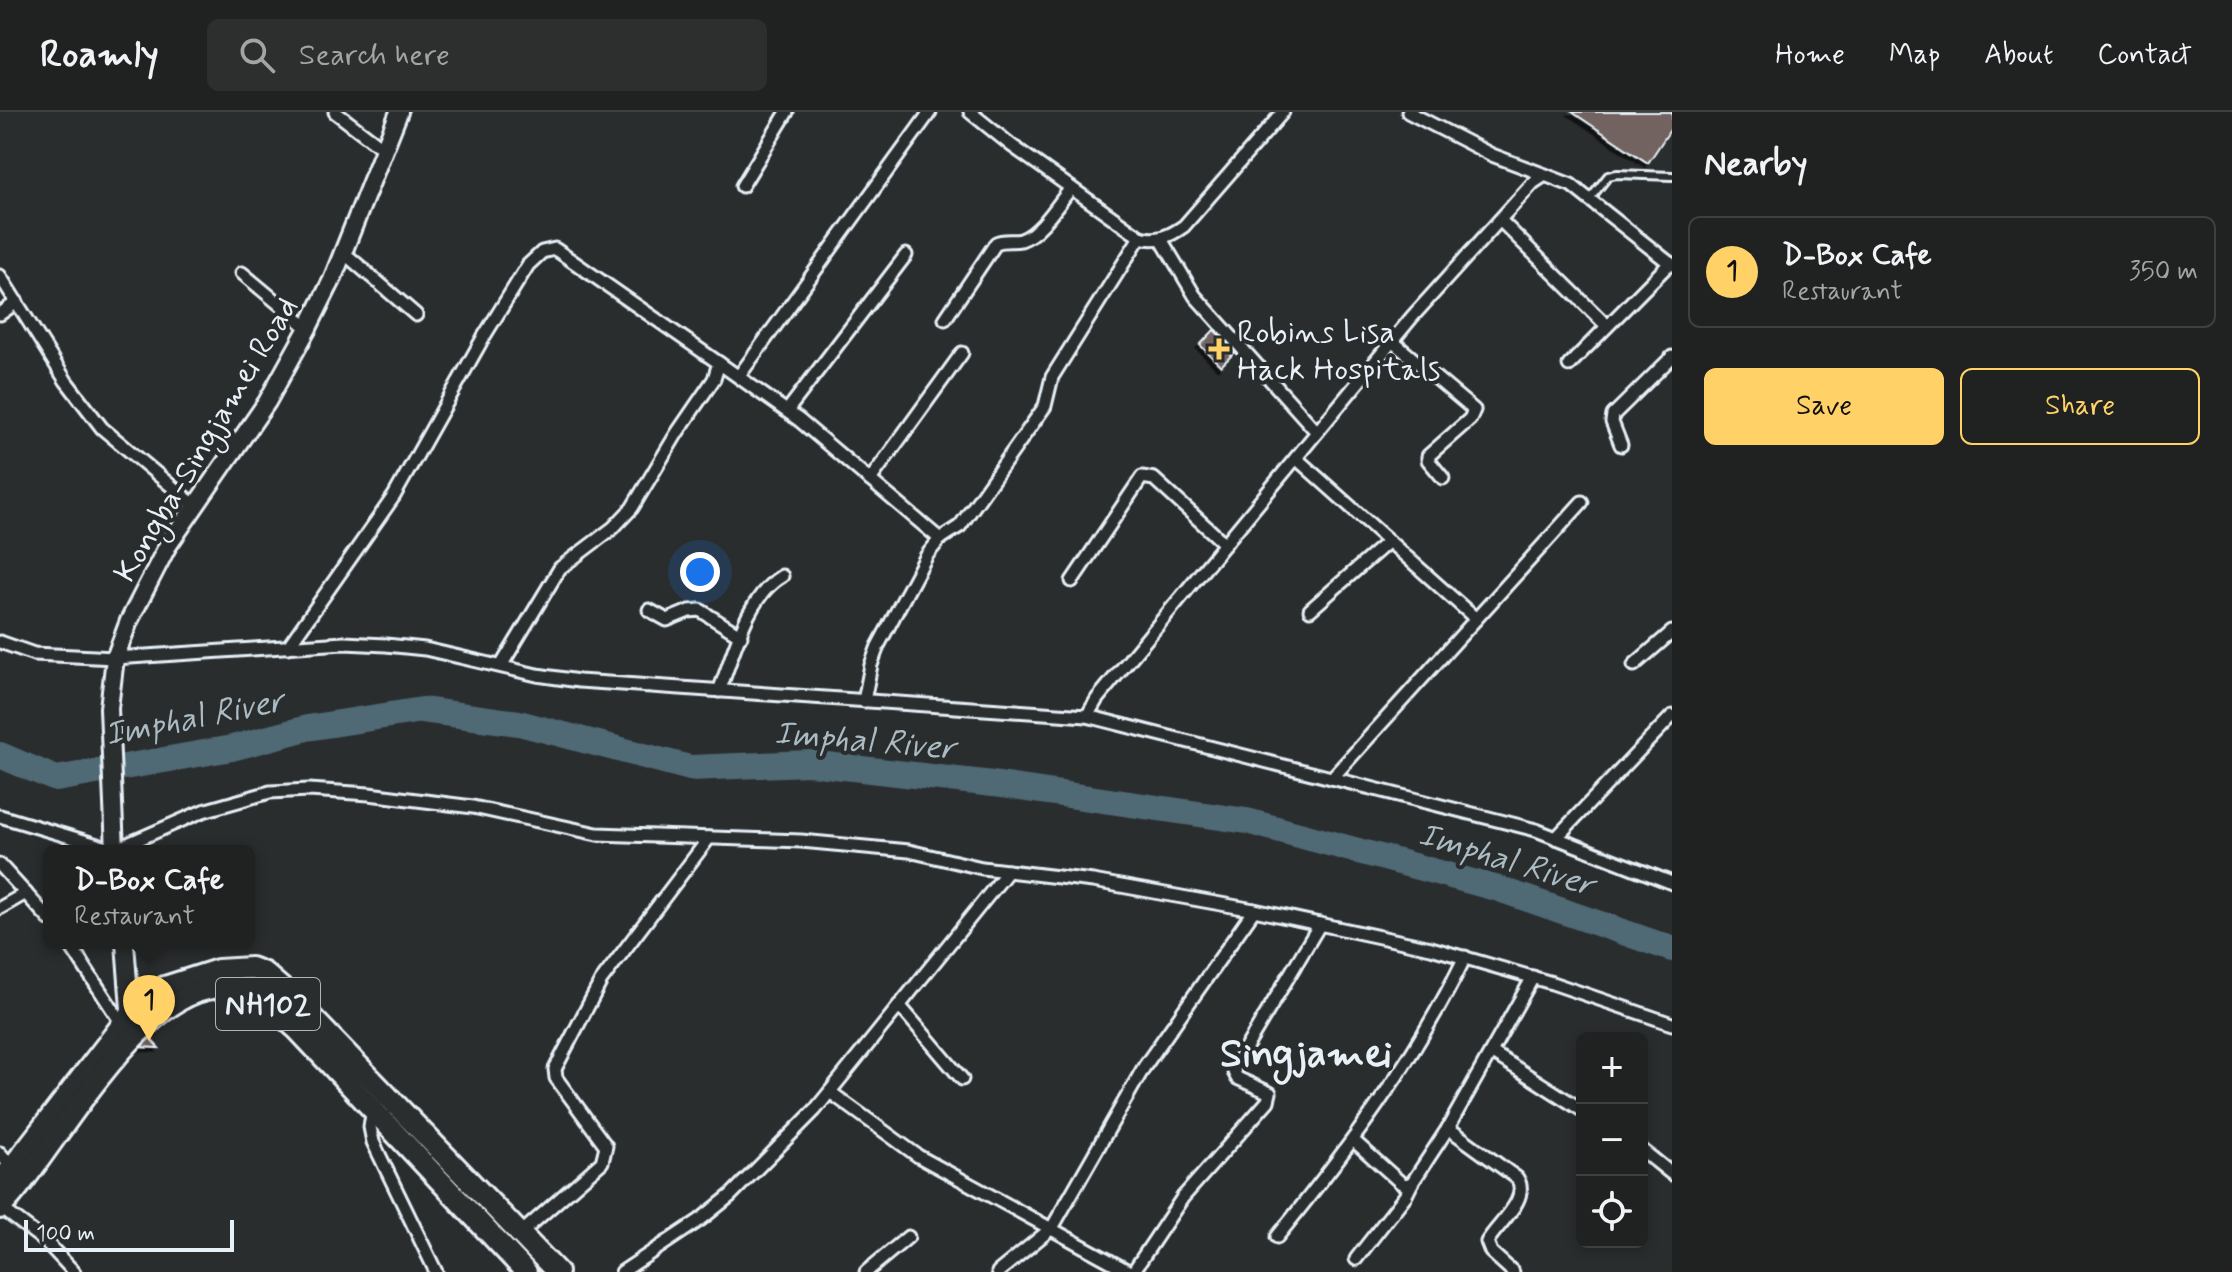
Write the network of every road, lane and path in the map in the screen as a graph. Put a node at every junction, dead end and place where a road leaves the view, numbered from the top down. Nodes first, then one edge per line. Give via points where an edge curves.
1 (335, 112) edge
2 (399, 112) edge
3 (787, 112) edge
4 (930, 112) edge
5 (970, 112) edge
6 (1283, 112) edge
7 (1408, 112) edge
8 (385, 150) junction
9 (1545, 175) junction
10 (1672, 176) edge
11 (742, 186) dead end
12 (1071, 188) junction
13 (1589, 200) junction
14 (1500, 220) junction
15 (1140, 237) junction
16 (1161, 239) junction
17 (343, 252) junction
18 (906, 255) dead end
19 (1671, 264) edge
20 (242, 273) dead end
21 (0, 276) edge
22 (17, 302) junction
23 (0, 314) edge
24 (416, 315) dead end
25 (945, 319) dead end
26 (1607, 326) junction
27 (308, 328) junction
28 (1392, 341) junction
29 (962, 353) dead end
30 (1672, 357) edge
31 (719, 363) junction
32 (1569, 365) dead end
33 (739, 376) junction
34 (787, 411) junction
35 (1317, 432) junction
36 (1621, 445) dead end
37 (1296, 458) junction
38 (1443, 478) dead end
39 (870, 480) junction
40 (1582, 502) dead end
41 (194, 505) junction
42 (940, 539) junction
43 (1389, 541) junction
44 (1225, 544) junction
45 (782, 576) dead end
46 (1072, 581) dead end
47 (649, 610) dead end
48 (1310, 610) dead end
49 (1476, 619) junction
50 (1672, 632) edge
51 (741, 636) junction
52 (0, 642) edge
53 (288, 647) junction
54 (115, 658) junction
55 (1634, 665) dead end
56 (501, 666) junction
57 (719, 691) junction
58 (864, 701) junction
59 (1087, 716) junction
60 (1672, 716) edge
61 (1332, 778) junction
62 (0, 816) edge
63 (709, 838) junction
64 (1556, 838) junction
65 (97, 845) edge
66 (114, 845) edge
67 (125, 845) edge
68 (0, 865) edge
69 (1008, 871) junction
70 (1672, 883) edge
71 (26, 893) junction
72 (0, 908) edge
73 (1254, 910) junction
74 (43, 912) edge
75 (1320, 924) junction
76 (73, 949) edge
77 (125, 949) edge
78 (1465, 957) junction
79 (1533, 977) junction
80 (899, 1005) junction
81 (1672, 1024) edge
82 (128, 1026) junction
83 (1491, 1052) junction
84 (962, 1079) dead end
85 (379, 1090) junction
86 (830, 1092) junction
87 (1576, 1106) edge
88 (372, 1111) junction
89 (1448, 1128) junction
90 (1353, 1140) junction
91 (1648, 1155) edge
92 (4, 1168) edge
93 (1672, 1174) edge
94 (1412, 1183) junction
95 (0, 1208) edge
96 (1052, 1228) junction
97 (520, 1234) junction
98 (908, 1237) dead end
99 (1277, 1237) dead end
100 (1356, 1259) dead end
101 (74, 1272) edge
102 (436, 1272) edge
103 (526, 1272) edge
104 (557, 1272) edge
105 (622, 1272) edge
106 (866, 1272) edge
107 (998, 1272) edge
108 (1132, 1272) edge
109 (1513, 1272) edge

1 - 8 street
2 - 8 street, Kongba-Singjamei Road
3 - 11 street
4 - 33 street
5 - 12 street
6 - 16 street via 1193,218
7 - 9 street
8 - 17 street, Kongba-Singjamei Road
9 - 13 street via 1571,185
9 - 14 street
10 - 13 lane via 1608,176
12 - 15 street
12 - 25 street via 1032,234 996,243
13 - 19 street
14 - 26 street
14 - 28 street
15 - 16 street
15 - 42 street via 1052,377 1045,406 960,526
16 - 35 street via 1195,296
17 - 24 street
17 - 27 street, Kongba-Singjamei Road
18 - 34 street
19 - 26 street
20 - 27 street
21 - 22 street
22 - 23 street
22 - 41 street via 102,428
26 - 32 street
27 - 41 street, Kongba-Singjamei Road via 267,402
28 - 35 street
28 - 38 street via 1474,410 1428,456
29 - 39 street
30 - 36 street via 1613,415
31 - 33 street
31 - 53 street via 561,253 542,252 528,265 483,338 394,496
31 - 56 street via 632,508 560,568
33 - 34 street
34 - 39 street
35 - 37 street
37 - 43 street
37 - 44 street
39 - 42 street
40 - 49 street
41 - 54 street, Kongba-Singjamei Road via 167,547
42 - 58 street via 878,646
43 - 48 street
43 - 49 street
44 - 46 street via 1154,479 1142,477
44 - 59 street
45 - 51 street via 760,593
47 - 51 street via 667,620 700,610
49 - 61 street
50 - 55 street
51 - 57 street
52 - 54 street via 34,654
53 - 54 street
53 - 56 street via 386,645
54 - 66 street, Kongba-Singjamei Road via 109,708
56 - 57 street via 579,681
57 - 58 street
58 - 59 street
59 - 61 street
60 - 64 street
61 - 64 street
62 - 65 street
63 - 67 street via 597,834 473,807 309,790 270,792 203,811
63 - 69 street via 909,851
63 - 97 street via 601,981 555,1069 556,1078 606,1146 602,1162
64 - 70 street
68 - 71 street
69 - 73 street
69 - 80 street
71 - 72 street
71 - 74 street
73 - 75 street
73 - 96 street via 1144,1067
75 - 78 street
75 - 108 street via 1235,1066 1237,1078 1270,1096 1183,1197
76 - 82 street
77 - 82 street
78 - 79 street
78 - 90 street via 1404,1068
79 - 81 street
79 - 83 street
80 - 84 street
80 - 86 street
82 - 85 highway, NH102 via 150,997 180,980 251,968 277,983
82 - 88 highway, NH102 via 145,1023 206,988 248,992 297,1029
82 - 92 highway, NH102
82 - 95 highway, NH102
83 - 87 street
83 - 89 street
85 - 88 street
85 - 97 highway, NH102
86 - 96 street via 918,1156
86 - 105 street via 730,1196
88 - 102 street via 373,1142
88 - 103 highway, NH102
89 - 94 street
89 - 109 street via 1521,1184 1520,1197 1487,1242
90 - 94 street via 1401,1183
90 - 99 street
91 - 93 street
94 - 100 street
95 - 101 street via 46,1242
96 - 107 street
96 - 108 street
97 - 104 highway, NH102
98 - 106 street

